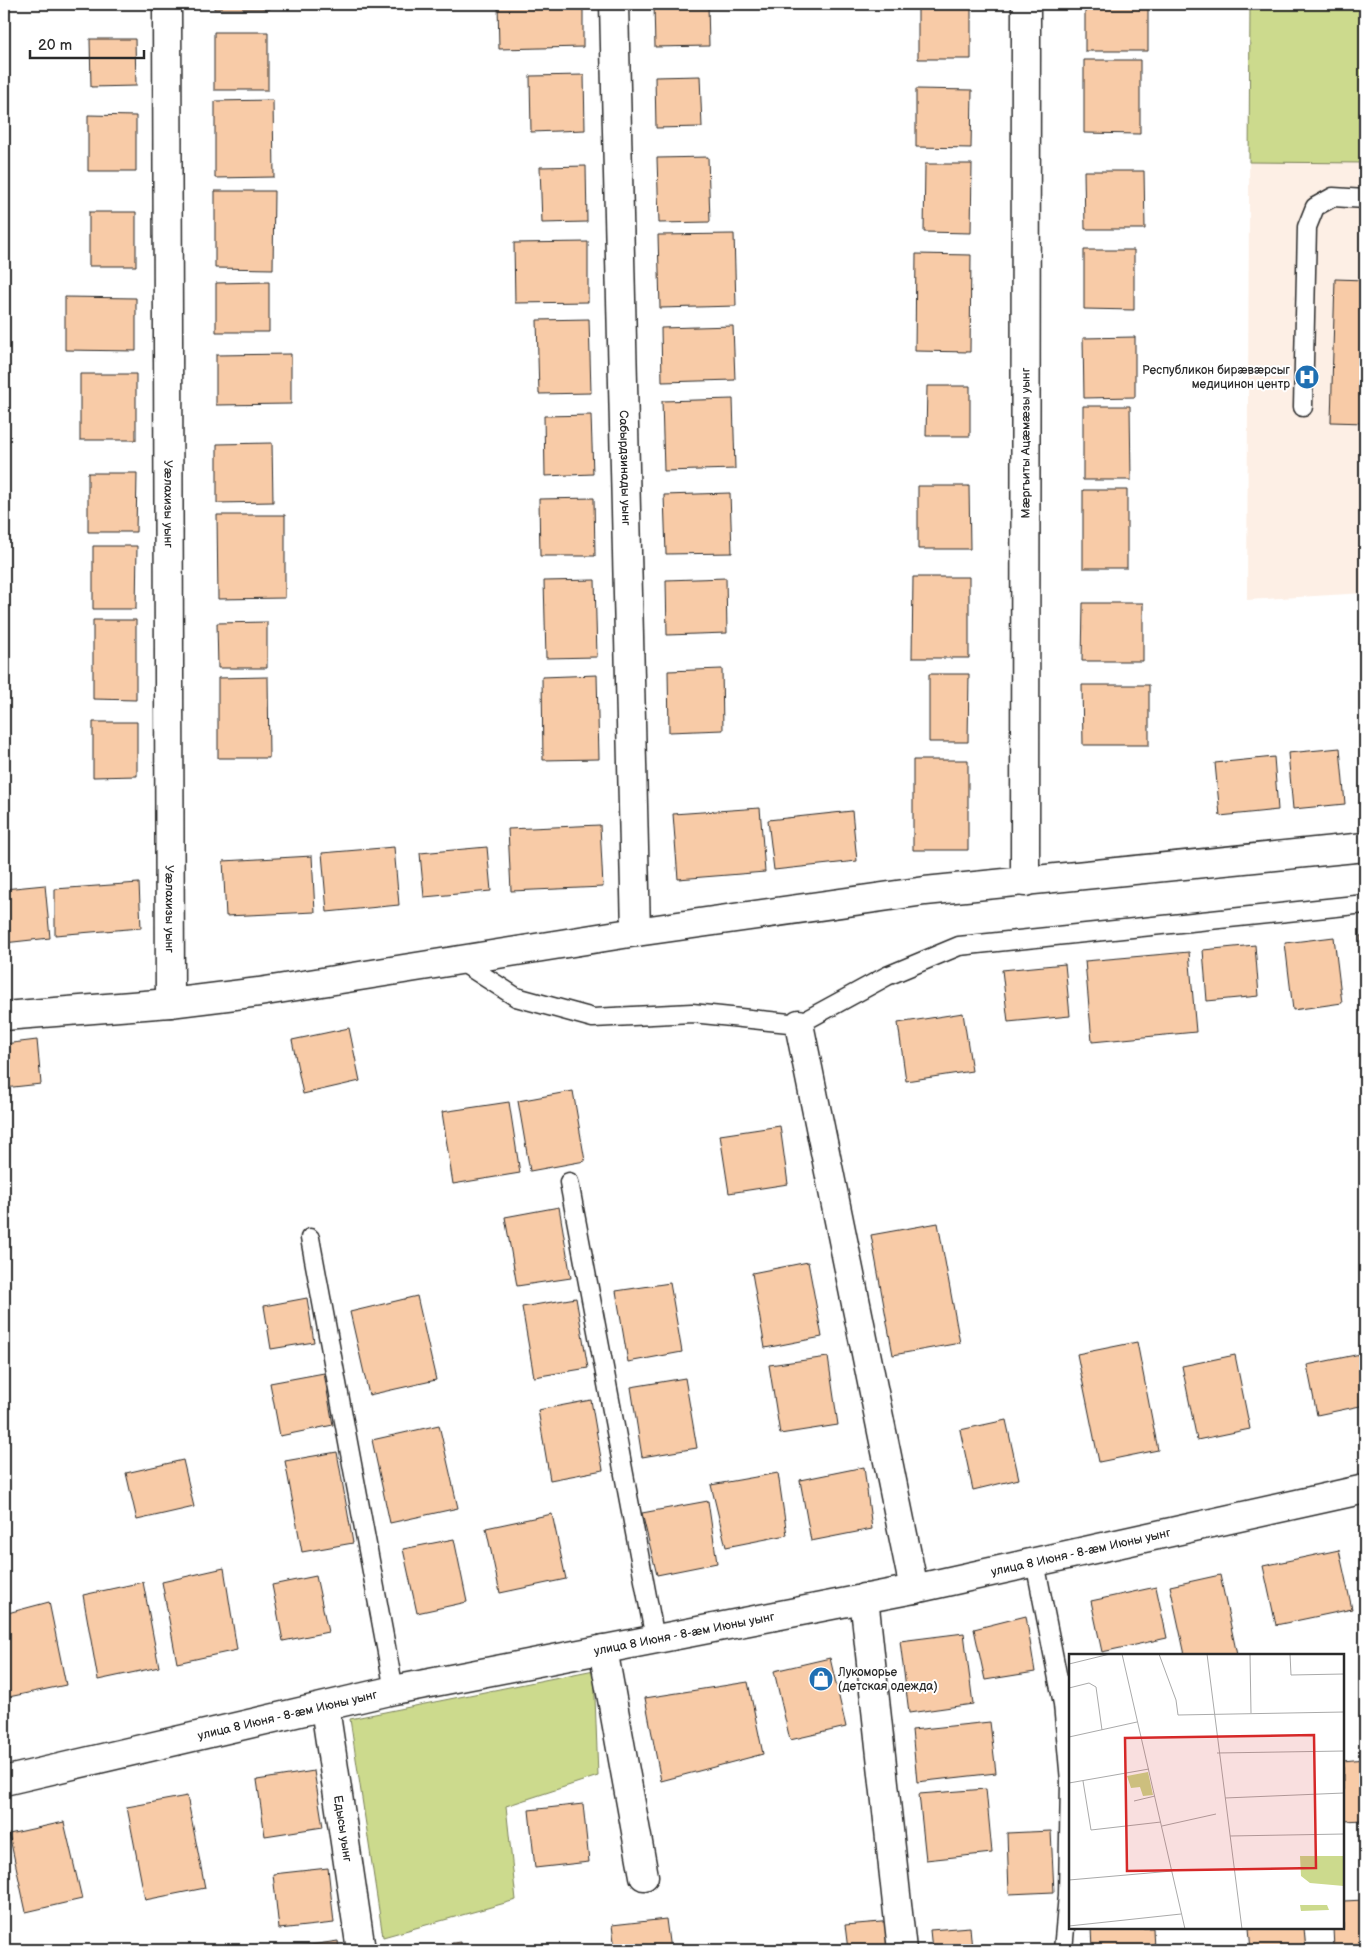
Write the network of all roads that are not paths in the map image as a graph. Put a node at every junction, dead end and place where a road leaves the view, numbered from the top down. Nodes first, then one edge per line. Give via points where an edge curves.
1 (167, 4) edge
2 (614, 4) edge
3 (1026, 4) edge
4 (1365, 199) edge
5 (1303, 406) dead end
6 (1365, 847) edge
7 (1025, 882) junction
8 (1365, 904) edge
9 (636, 932) junction
10 (460, 961) junction
11 (170, 1003) junction
12 (4, 1016) edge
13 (799, 1024) junction
14 (569, 1182) dead end
15 (310, 1238) dead end
16 (1365, 1489) edge
17 (1036, 1562) junction
18 (914, 1589) junction
19 (864, 1598) junction
20 (655, 1639) junction
21 (604, 1649) junction
22 (394, 1690) junction
23 (325, 1708) junction
24 (1069, 1770) edge
25 (4, 1781) edge
26 (1069, 1838) edge
27 (644, 1876) dead end
28 (361, 1950) edge
29 (902, 1950) edge
30 (1063, 1950) edge

1 - 11 main road, Уӕлахизы уынг
2 - 9 main road, Сабырдзинады уынг
3 - 7 main road, Мӕргъиты Ацӕмӕзы уынг
4 - 5 lane via 1333,197 1315,207 1307,226
6 - 7 main road
7 - 9 main road via 925,891
8 - 13 lane via 959,946 887,976
9 - 10 main road
10 - 11 main road
10 - 13 lane via 516,996 593,1018 692,1013
11 - 12 main road
13 - 18 main road
14 - 20 lane
15 - 22 lane
16 - 17 main road, улица 8 Июня - 8-ӕм Июны уынг
17 - 18 main road, улица 8 Июня - 8-ӕм Июны уынг
17 - 24 lane via 1063,1704
18 - 19 main road, улица 8 Июня - 8-ӕм Июны уынг
19 - 20 main road, улица 8 Июня - 8-ӕм Июны уынг
19 - 29 main road
20 - 21 main road, улица 8 Июня - 8-ӕм Июны уынг
21 - 22 main road, улица 8 Июня - 8-ӕм Июны уынг
21 - 27 main road
22 - 23 main road, улица 8 Июня - 8-ӕм Июны уынг
23 - 25 main road, улица 8 Июня - 8-ӕм Июны уынг
23 - 28 main road, Едысы уынг
26 - 30 lane

